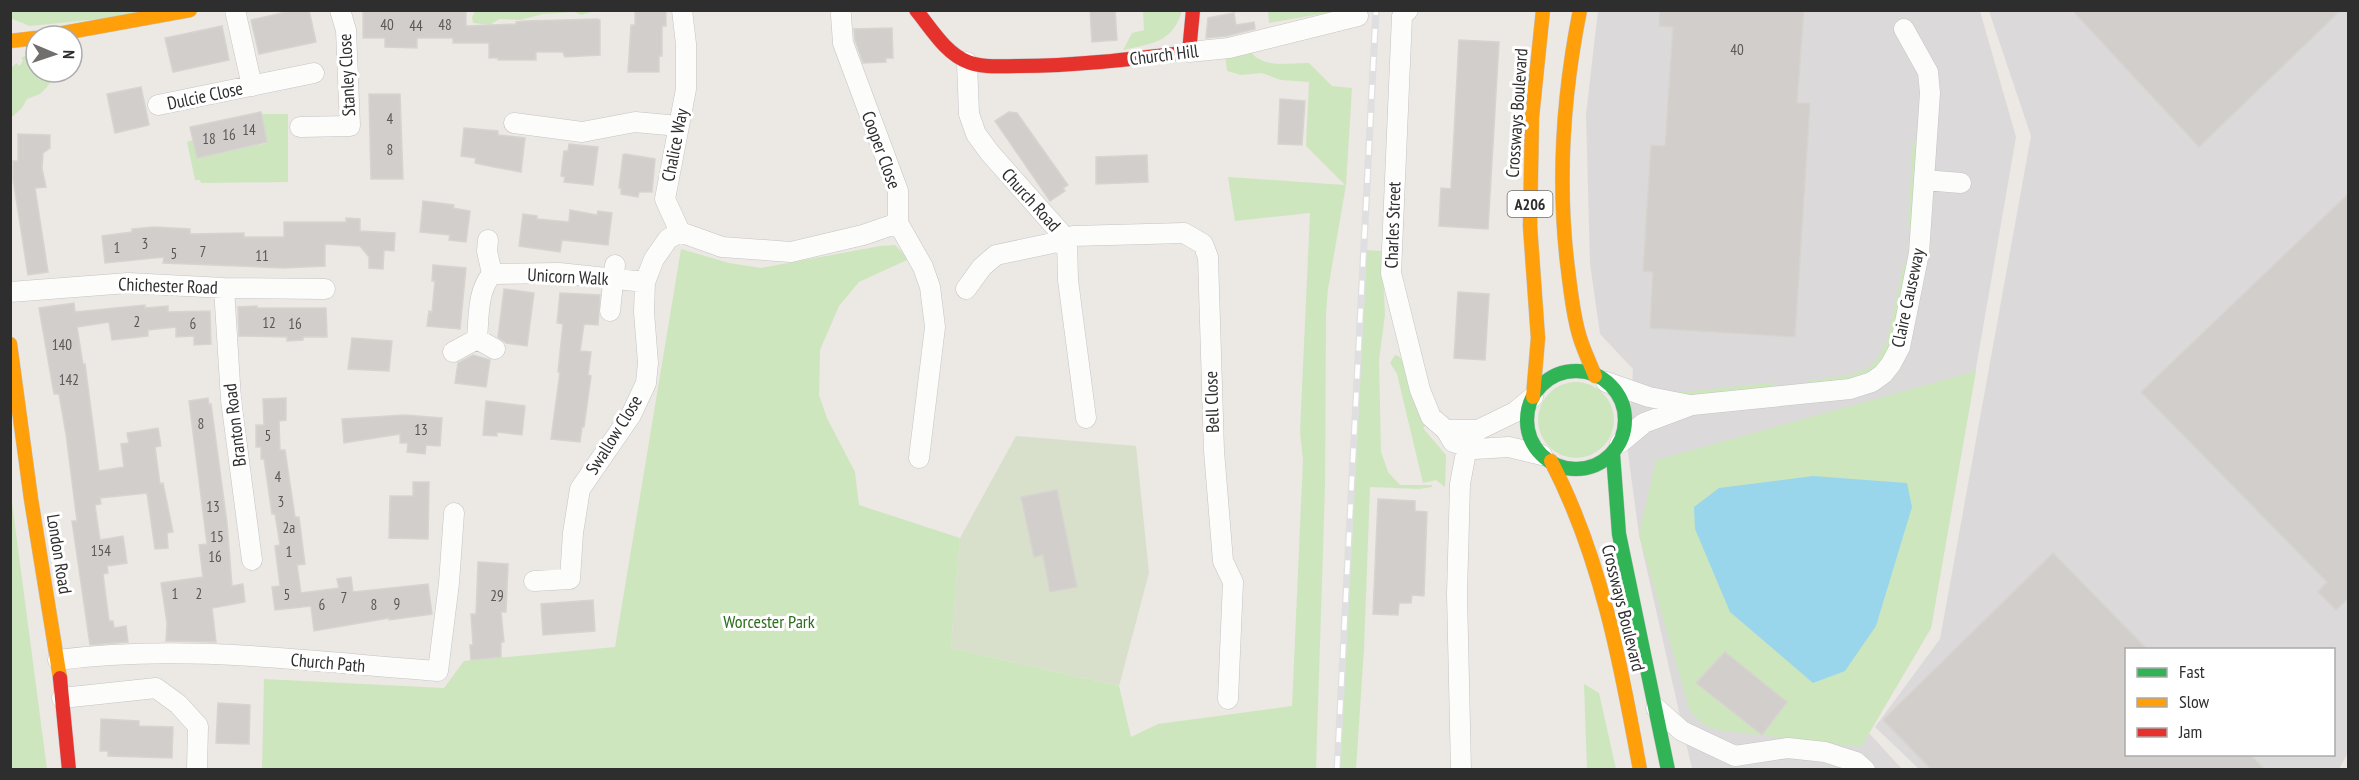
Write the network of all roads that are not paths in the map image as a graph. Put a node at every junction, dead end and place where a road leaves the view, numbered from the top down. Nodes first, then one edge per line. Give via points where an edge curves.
1 (190, 10) edge
2 (235, 10) edge
3 (340, 10) edge
4 (682, 10) edge
5 (916, 10) edge
6 (1193, 10) edge
7 (1408, 10) edge
8 (1543, 10) edge
9 (1580, 10) edge
10 (842, 15) dead end
11 (1358, 16) dead end
12 (84, 29) edge
13 (1904, 29) dead end
14 (1189, 52) junction
15 (967, 62) junction
16 (314, 74) dead end
17 (252, 86) junction
18 (158, 105) dead end
19 (514, 123) dead end
20 (679, 126) junction
21 (300, 127) dead end
22 (1924, 180) junction
23 (1961, 183) dead end
24 (898, 223) junction
25 (680, 232) junction
26 (1067, 240) junction
27 (485, 247) dead end
28 (614, 272) junction
29 (492, 274) junction
30 (645, 282) junction
31 (224, 288) junction
32 (325, 289) dead end
33 (966, 289) dead end
34 (10, 292) edge
35 (610, 310) dead end
36 (477, 339) junction
37 (10, 344) edge
38 (495, 349) dead end
39 (453, 352) dead end
40 (1601, 379) junction
41 (1533, 397) junction
42 (1692, 405) junction
43 (1086, 418) dead end
44 (1446, 430) junction
45 (1467, 447) junction
46 (1616, 449) junction
47 (919, 458) dead end
48 (1547, 458) junction
49 (454, 513) dead end
50 (252, 560) dead end
51 (534, 581) dead end
52 (58, 660) junction
53 (62, 698) junction
54 (1228, 699) dead end
55 (1656, 708) junction
56 (1730, 763) edge
57 (69, 770) edge
58 (197, 770) edge
59 (1461, 770) edge
60 (1640, 770) edge
61 (1668, 770) edge
62 (1865, 770) edge

1 - 12 main road
2 - 17 street, Dulcie Close
3 - 21 street, Stanley Close via 346,30 350,126
4 - 20 street, Chalice Way via 686,89
5 - 15 main road via 951,52
6 - 14 main road
7 - 44 street, Charles Street via 1402,16 1390,273 1425,406
8 - 41 main road, Crossways Boulevard / A206 via 1531,127 1530,219 1538,332
9 - 40 main road, A206 via 1562,148 1565,245 1580,338
10 - 24 street, Cooper Close via 843,43 897,191
11 - 14 street, Church Hill via 1225,49
13 - 22 street, Claire Causeway via 1928,72
14 - 15 main road, Church Hill via 1077,65 995,66
15 - 26 street, Church Road via 969,114 976,134
16 - 17 street, Dulcie Close
17 - 18 street, Dulcie Close
19 - 20 street via 582,132 634,122
20 - 25 street, Chalice Way via 665,200
22 - 23 street
22 - 42 street, Claire Causeway via 1915,281 1900,347 1883,374 1850,389
24 - 25 street via 790,252 722,247
24 - 47 street, Cooper Close via 923,267 934,307 933,349
25 - 30 street, Swallow Close via 668,239
26 - 33 street via 996,255
26 - 43 street, Church Road via 1068,280
26 - 54 street, Bell Close via 1073,236 1179,232 1197,239 1207,249 1214,451 1223,561 1233,582
27 - 29 street
28 - 29 street, Unicorn Walk
28 - 30 street, Unicorn Walk
28 - 35 street
29 - 36 street via 484,283
30 - 51 street, Swallow Close via 645,383 631,415 580,489 570,579
31 - 32 street, Chichester Road
31 - 34 street, Chichester Road via 128,283
31 - 50 street, Branton Road via 231,400
36 - 38 street
36 - 39 street
37 - 52 main road, London Road
40 - 41 main road via 1581,372 1559,373
40 - 42 street, Claire Causeway via 1649,398
40 - 46 main road via 1620,396 1624,409 1624,428
41 - 44 street via 1516,411 1480,429
41 - 48 main road via 1527,429 1533,444
42 - 46 street, Claire Causeway via 1644,423
44 - 45 street, Charles Street via 1453,442
45 - 48 street via 1509,447
45 - 59 street via 1460,477 1457,582
46 - 48 main road via 1594,466 1584,468 1565,467
46 - 55 main road, Crossways Boulevard via 1613,493 1618,534
48 - 60 main road, Crossways Boulevard via 1573,505 1595,566
49 - 52 street, Church Path via 438,671 164,654
52 - 53 main road, London Road
53 - 57 main road, London Road
53 - 58 street via 156,688 198,726
55 - 56 street
55 - 61 main road, Crossways Boulevard
56 - 62 street via 1788,748 1825,752 1856,762

